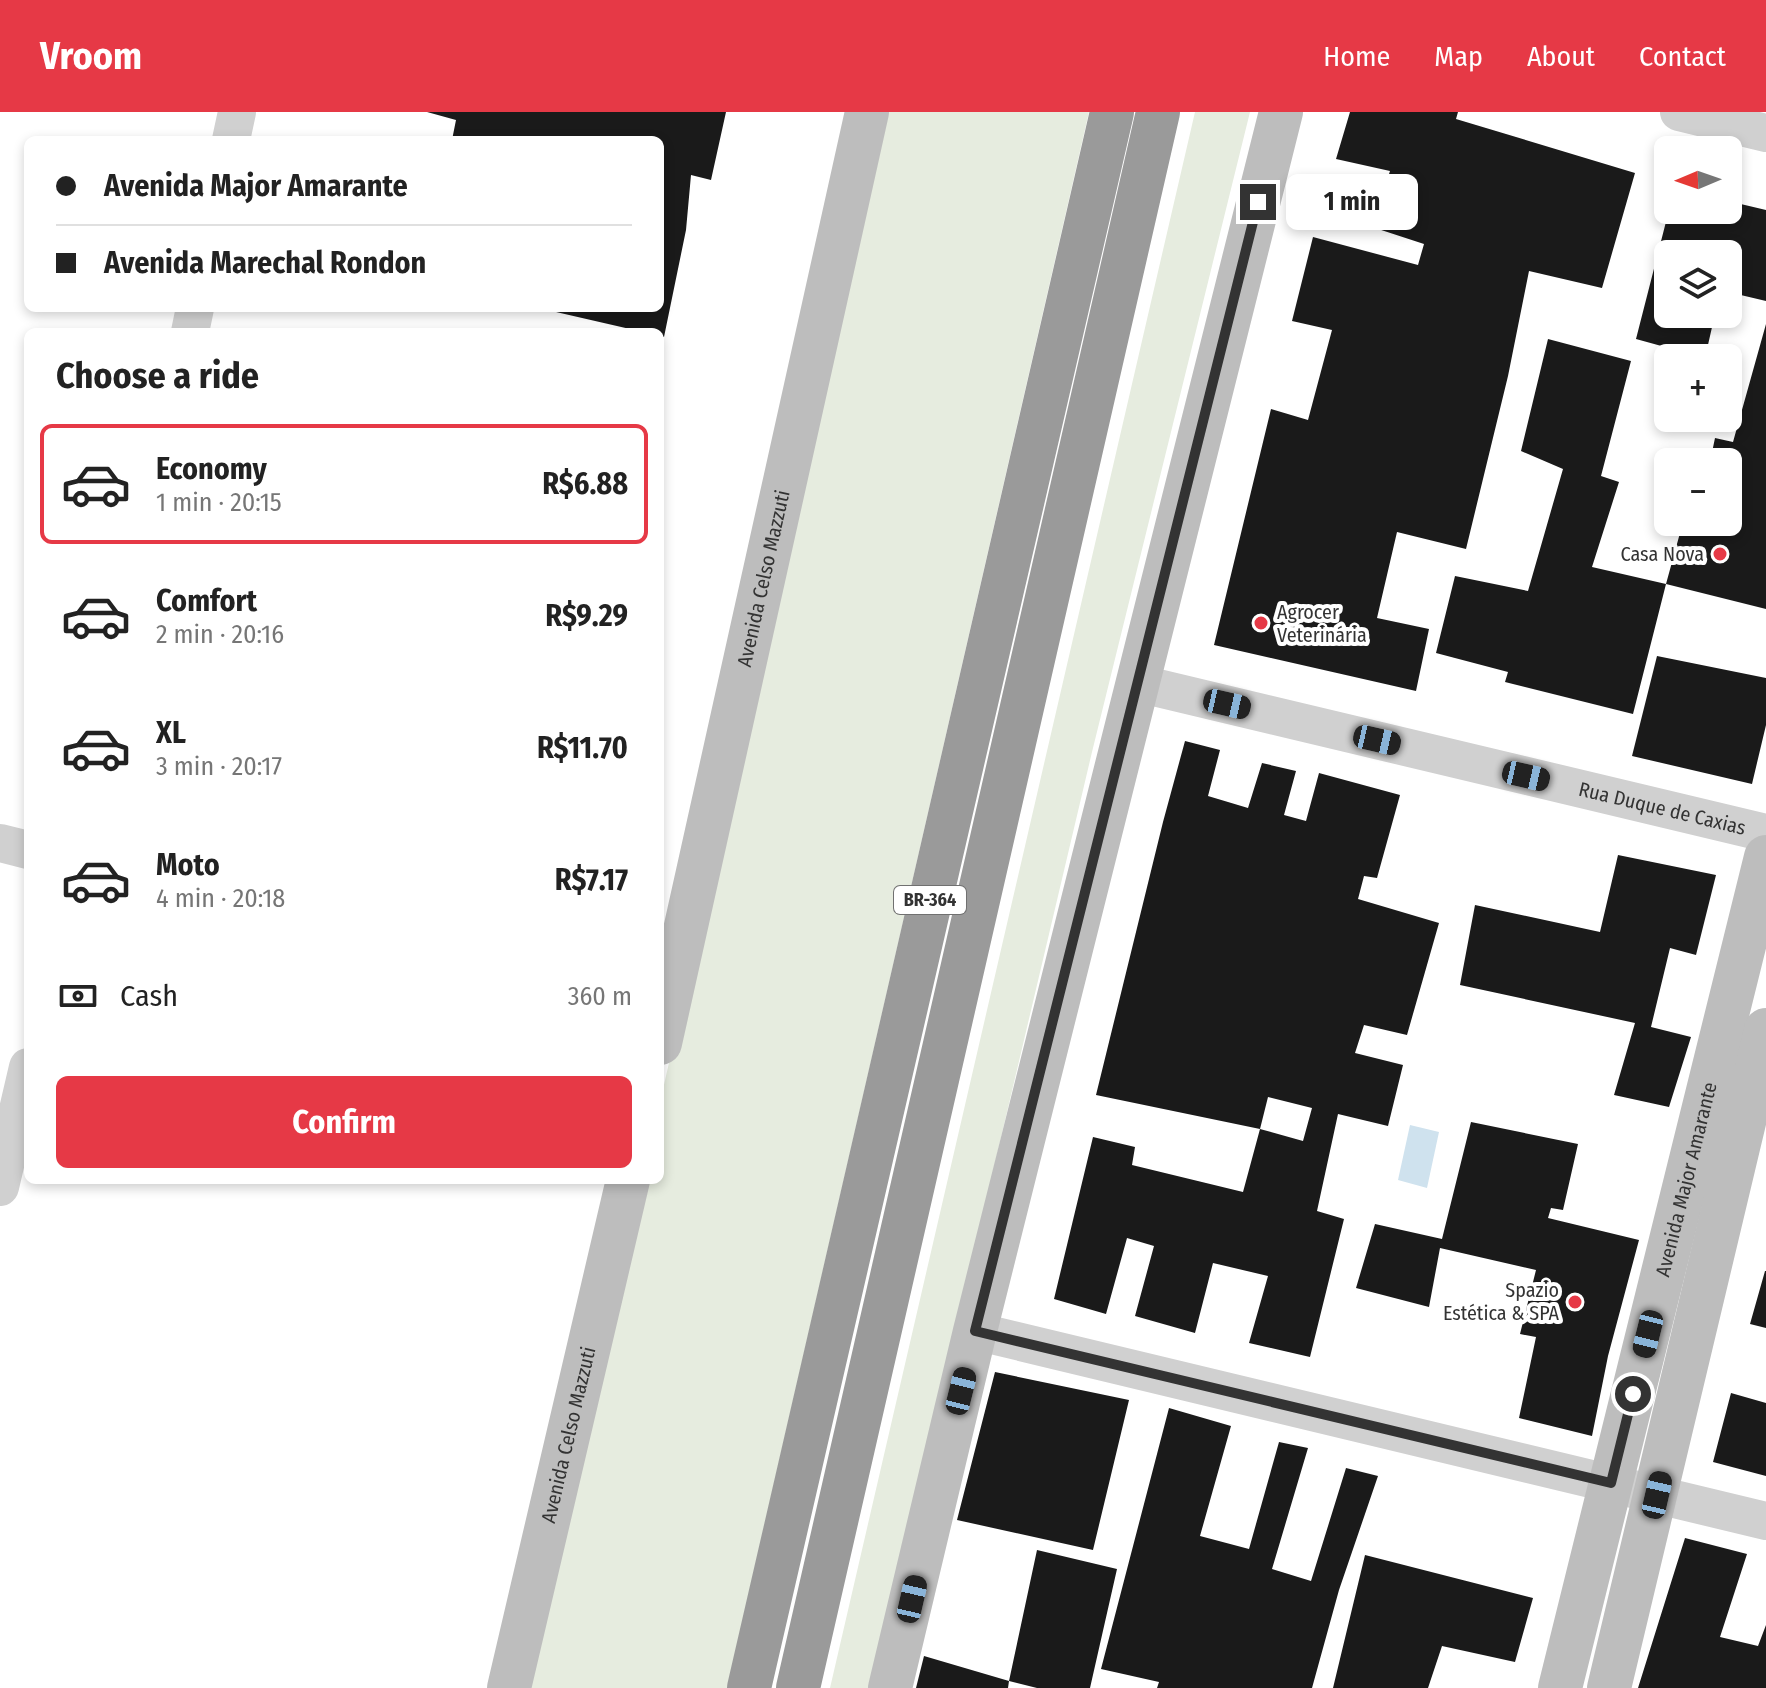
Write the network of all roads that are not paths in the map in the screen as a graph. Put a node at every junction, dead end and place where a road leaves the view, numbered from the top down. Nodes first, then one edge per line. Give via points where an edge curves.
1 (237, 112) edge
2 (867, 112) edge
3 (1112, 112) edge
4 (1158, 112) edge
5 (1281, 112) edge
6 (1679, 112) edge
7 (1766, 133) edge
8 (232, 136) edge
9 (1137, 683) junction
10 (1766, 833) edge
11 (0, 843) edge
12 (24, 849) edge
13 (1766, 857) edge
14 (664, 1012) edge
15 (1766, 1030) edge
16 (24, 1084) edge
17 (627, 1184) edge
18 (0, 1187) edge
19 (975, 1331) junction
20 (1611, 1483) junction
21 (1657, 1495) junction
22 (1766, 1521) edge
23 (509, 1688) edge
24 (749, 1688) edge
25 (798, 1688) edge
26 (890, 1688) edge
27 (1560, 1688) edge
28 (1609, 1688) edge

1 - 8 street
2 - 14 main road, Avenida Celso Mazzuti
3 - 24 highway, BR-364
4 - 25 highway, BR-364
5 - 9 main road
6 - 7 street
9 - 10 street, Rua Duque de Caxias
9 - 19 main road
11 - 12 street
13 - 20 main road, Avenida Major Amarante
15 - 21 main road
16 - 18 street
17 - 23 main road, Avenida Celso Mazzuti
19 - 20 street
19 - 26 main road
20 - 21 street
20 - 27 main road, Avenida Major Amarante
21 - 22 street
21 - 28 main road

